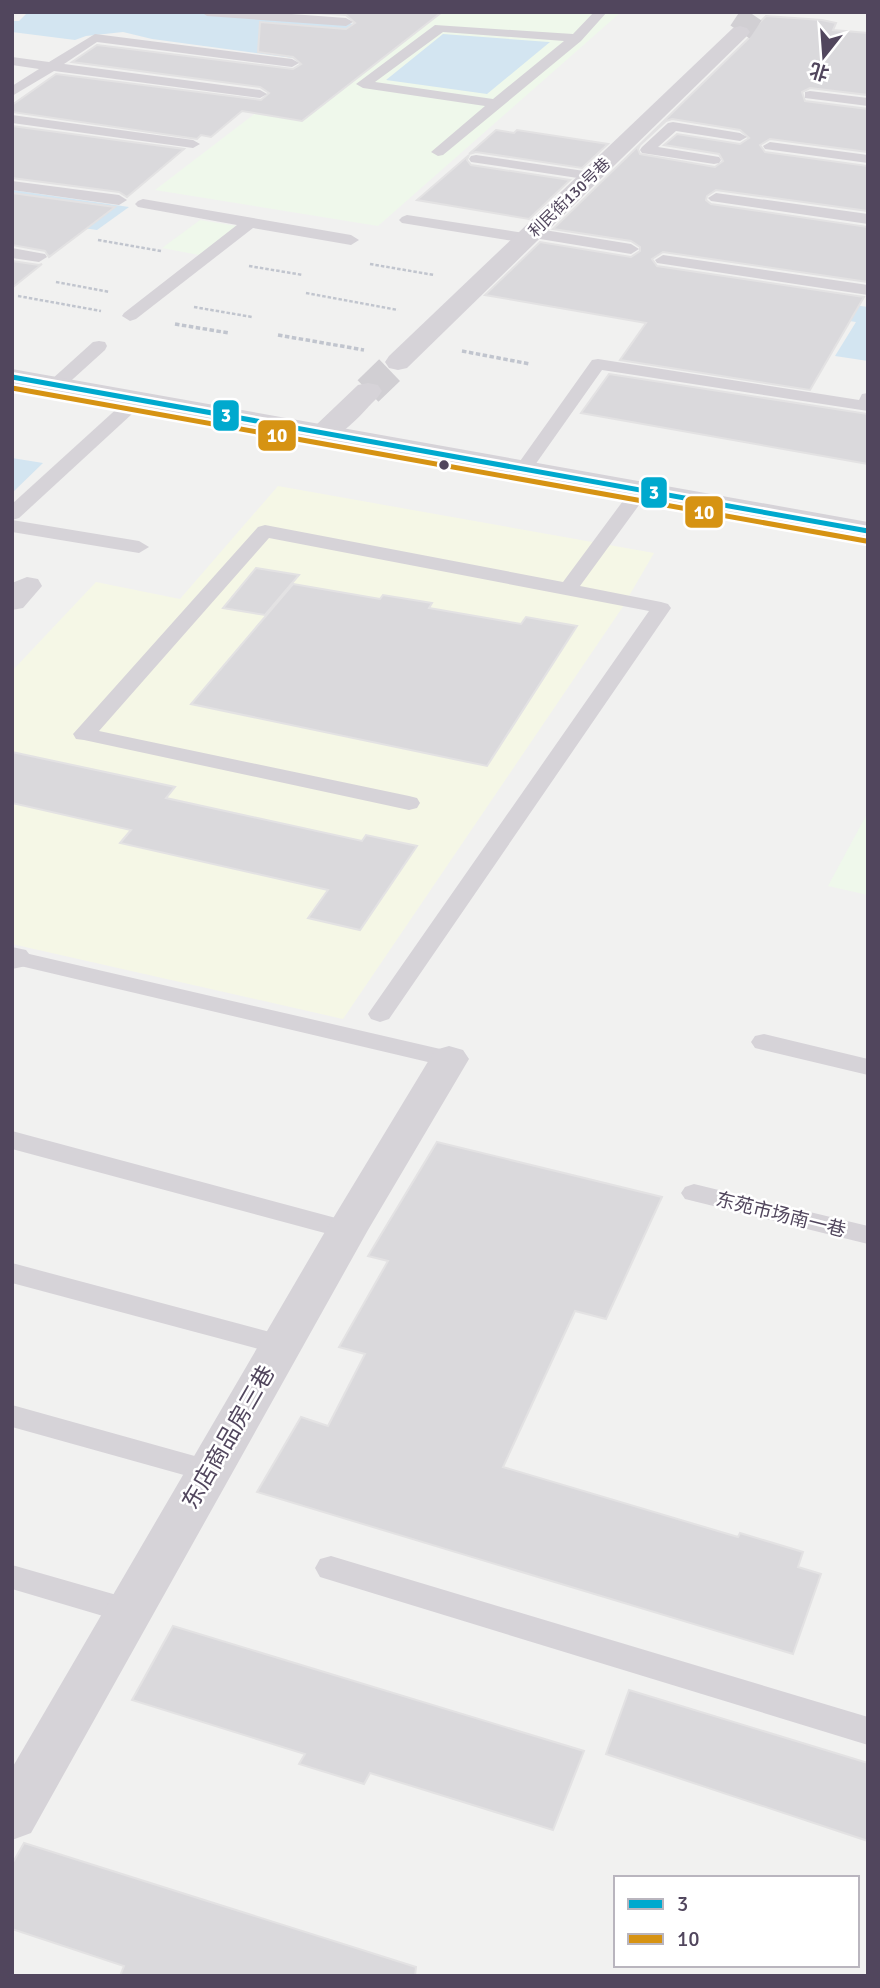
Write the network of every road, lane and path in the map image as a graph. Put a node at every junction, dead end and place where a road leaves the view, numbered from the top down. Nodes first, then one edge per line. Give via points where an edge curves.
1 (206, 12) edge
2 (601, 12) edge
3 (346, 22) dead end
4 (740, 33) tunnel mouth
5 (576, 38) junction
6 (12, 61) edge
7 (292, 63) dead end
8 (52, 66) junction
9 (12, 92) edge
10 (260, 94) dead end
11 (810, 95) dead end
12 (868, 102) edge
13 (496, 104) junction
14 (12, 119) edge
15 (633, 135) junction
16 (740, 137) dead end
17 (658, 140) junction
18 (193, 145) dead end
19 (770, 146) dead end
20 (438, 152) dead end
21 (476, 159) dead end
22 (868, 159) edge
23 (714, 160) dead end
24 (591, 176) junction
25 (12, 185) edge
26 (716, 198) dead end
27 (120, 200) dead end
28 (143, 204) dead end
29 (868, 219) edge
30 (407, 220) dead end
31 (250, 222) junction
32 (529, 235) junction
33 (351, 240) dead end
34 (631, 250) dead end
35 (12, 253) edge
36 (39, 257) dead end
37 (663, 260) dead end
38 (358, 262) dead end
39 (480, 283) junction
40 (868, 290) edge
41 (306, 293) dead end
42 (131, 316) dead end
43 (443, 318) junction
44 (278, 335) dead end
45 (99, 346) dead end
46 (406, 354) junction
47 (530, 364) dead end
48 (12, 377) edge
49 (57, 384) junction
50 (368, 391) tunnel mouth
51 (139, 398) junction
52 (868, 398) edge
53 (325, 432) junction
54 (524, 468) junction
55 (640, 490) junction
56 (12, 514) edge
57 (12, 526) edge
58 (868, 531) edge
59 (139, 548) dead end
60 (568, 589) junction
61 (409, 803) dead end
62 (12, 958) edge
63 (380, 1014) dead end
64 (764, 1042) dead end
65 (449, 1059) joint
66 (868, 1067) edge
67 (12, 1140) edge
68 (694, 1193) dead end
69 (346, 1230) junction
70 (868, 1235) edge
71 (12, 1272) edge
72 (281, 1345) junction
73 (12, 1416) edge
74 (209, 1471) junction
75 (331, 1568) dead end
76 (12, 1577) edge
77 (130, 1611) junction
78 (868, 1731) edge
79 (12, 1817) edge

1 - 3 lane
2 - 5 lane
4 - 15 street, 利民街130号巷
5 - 13 lane
5 - 13 lane via 440,28 363,84
6 - 8 lane
7 - 8 lane via 95,38
8 - 9 lane
8 - 10 lane
11 - 12 lane
13 - 20 lane
14 - 18 lane
15 - 17 lane
15 - 24 street, 利民街130号巷
16 - 17 lane via 673,127
17 - 23 lane via 647,150
19 - 22 lane
21 - 24 lane
24 - 32 street, 利民街130号巷
25 - 27 lane
26 - 29 lane
28 - 31 lane
30 - 32 lane
31 - 33 lane
31 - 42 lane
32 - 34 lane
32 - 39 street, 利民街130号巷
35 - 36 lane
37 - 40 lane
38 - 39 path
39 - 43 street, 利民街130号巷
41 - 43 path
43 - 46 street, 利民街130号巷
44 - 46 path
45 - 49 lane
46 - 47 path
48 - 49 street
49 - 51 street
50 - 53 street
51 - 53 street
51 - 56 lane
52 - 54 lane via 865,405 598,364
53 - 54 street
54 - 55 street
55 - 58 street
55 - 60 lane
57 - 59 lane
60 - 61 lane via 265,531 83,734
60 - 63 lane via 661,608
62 - 65 lane
64 - 66 lane
65 - 69 street, 东店商品房三巷
67 - 69 lane
68 - 70 lane, 东苑市场南一巷
69 - 72 street, 东店商品房三巷
71 - 72 lane
72 - 74 street, 东店商品房三巷
73 - 74 lane
74 - 77 street, 东店商品房三巷
75 - 78 lane
76 - 77 lane
77 - 79 street, 东店商品房三巷

